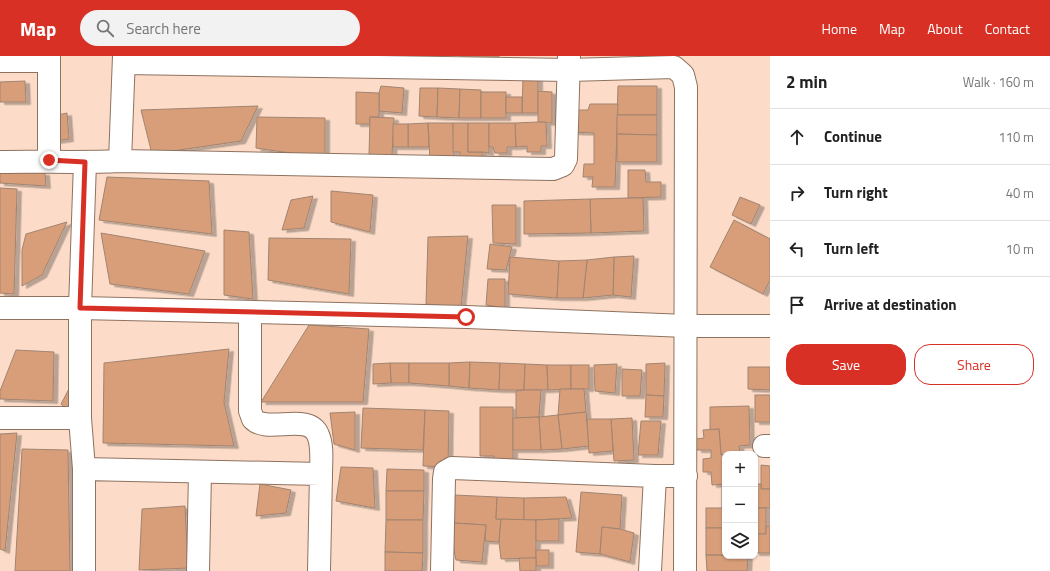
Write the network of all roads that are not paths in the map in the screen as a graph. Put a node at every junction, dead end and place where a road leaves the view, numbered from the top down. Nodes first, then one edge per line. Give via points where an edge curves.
1 (49, 58) edge
2 (124, 59) edge
3 (0, 61) edge
4 (569, 63) edge
5 (49, 160) junction
6 (120, 161) junction
7 (0, 162) edge
8 (85, 162) junction
9 (0, 308) edge
10 (80, 308) junction
11 (250, 313) junction
12 (686, 326) junction
13 (770, 326) edge
14 (0, 418) edge
15 (80, 418) junction
16 (84, 469) junction
17 (200, 472) junction
18 (321, 474) junction
19 (655, 476) junction
20 (686, 476) junction
21 (84, 571) edge
22 (198, 571) edge
23 (319, 571) edge
24 (442, 571) edge
25 (650, 571) edge
26 (685, 571) edge

1 - 3 street
1 - 5 street
2 - 4 street
2 - 6 street
4 - 6 street via 566,159 563,165 553,169
4 - 12 street via 674,67 683,75 686,86
5 - 7 street
5 - 8 street
6 - 8 street
8 - 10 street
9 - 10 street
10 - 11 street
10 - 15 street
11 - 12 street via 466,317
11 - 18 street via 250,411 253,418 260,424 308,424 318,433 321,443
12 - 13 street
12 - 20 street
14 - 15 street
15 - 16 street
16 - 17 street
16 - 21 street
17 - 18 street
17 - 22 street
18 - 23 street
19 - 20 street
19 - 24 street via 452,468 445,472 444,479
19 - 25 street
20 - 26 street

